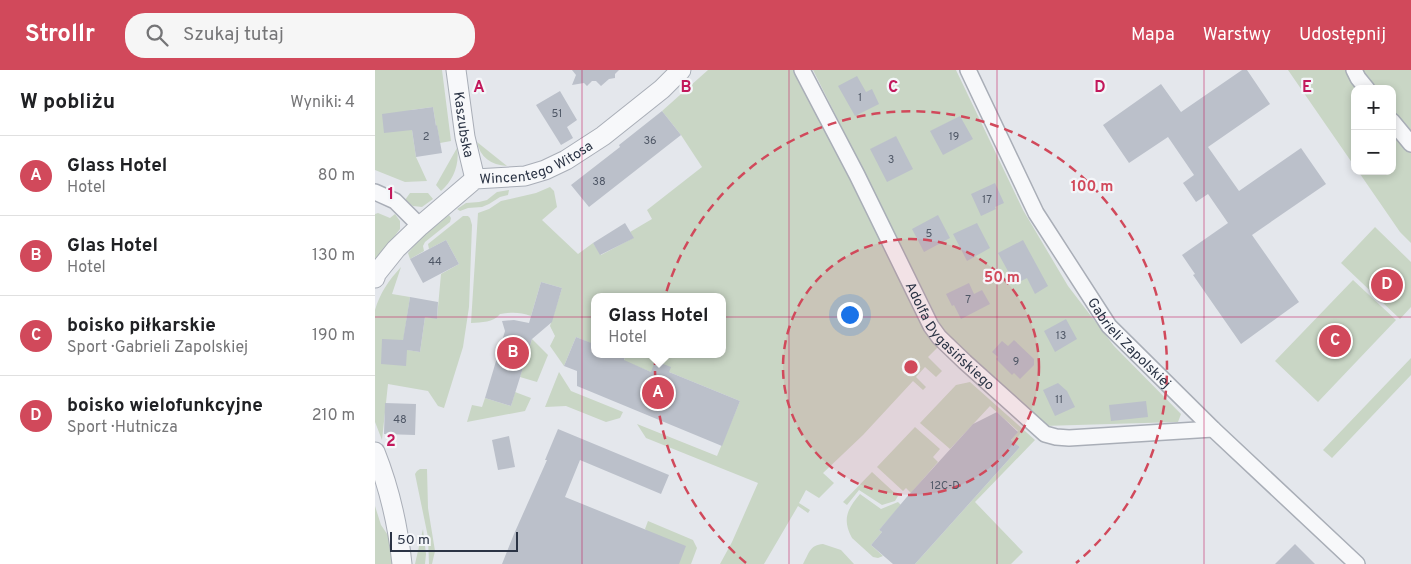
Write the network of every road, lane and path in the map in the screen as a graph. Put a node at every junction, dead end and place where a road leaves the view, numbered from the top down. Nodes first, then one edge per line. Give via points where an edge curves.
1 (456, 70) edge
2 (681, 70) edge
3 (801, 70) edge
4 (968, 70) edge
5 (1354, 70) edge
6 (1364, 85) edge
7 (1396, 125) edge
8 (1411, 144) edge
9 (475, 179) junction
10 (375, 192) edge
11 (420, 226) junction
12 (375, 275) edge
13 (1213, 429) junction
14 (375, 452) edge
15 (402, 564) edge
16 (1357, 564) edge

1 - 9 street, Kaszubska via 465,137
2 - 9 street, Wincentego Witosa via 603,136 566,160 525,176
3 - 13 street, Adolfa Dygasińskiego via 931,326 965,362 1045,434 1069,438
4 - 13 street, Gabrieli Zapolskiej via 1036,213 1109,326
5 - 6 street
7 - 8 street
9 - 11 street, Wincentego Witosa
10 - 11 street via 395,201
11 - 12 street, Wincentego Witosa
13 - 16 street, Gabrieli Zapolskiej
14 - 15 street via 397,527

